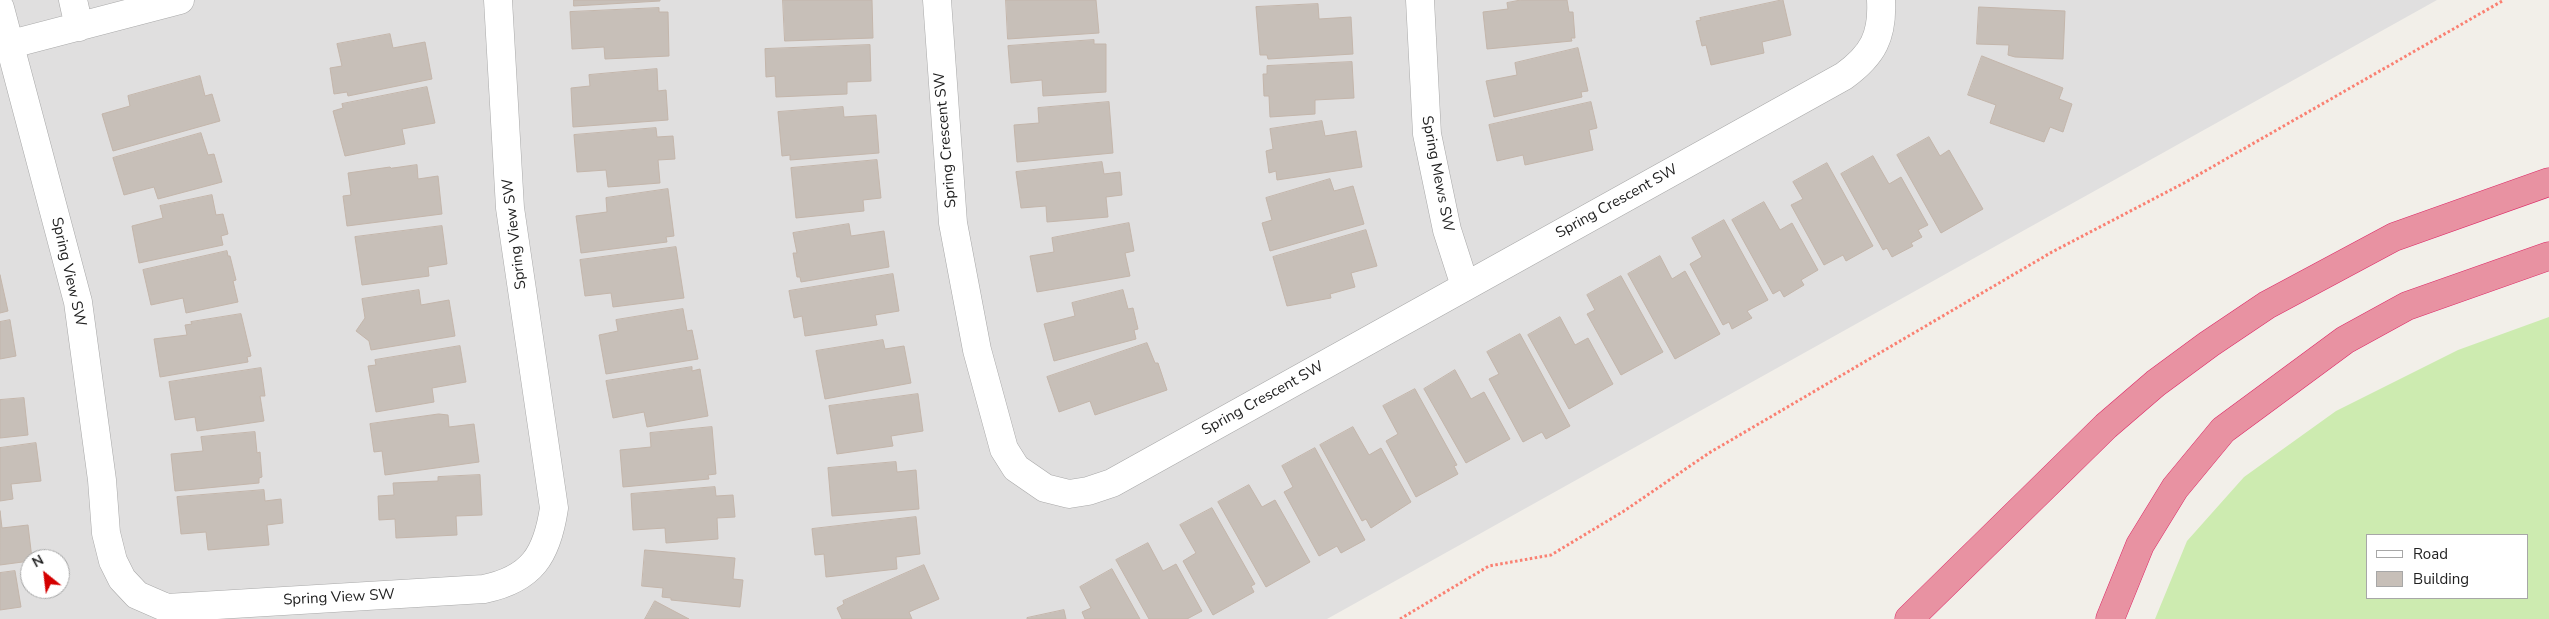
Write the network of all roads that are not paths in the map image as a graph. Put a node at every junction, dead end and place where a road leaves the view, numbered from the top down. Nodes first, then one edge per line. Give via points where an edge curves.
1 (72, 0) edge
2 (180, 0) edge
3 (498, 0) edge
4 (937, 0) edge
5 (1420, 0) edge
6 (1881, 0) edge
7 (0, 8) edge
8 (79, 26) junction
9 (5, 46) edge
10 (2549, 182) edge
11 (2549, 256) edge
12 (1465, 286) junction
13 (1909, 619) edge
14 (2110, 619) edge

1 - 8 street
2 - 8 street
3 - 9 street, Spring View SW via 510,208 554,508 546,547 526,572 504,585 484,589 167,608 137,595 122,579 113,561 106,533 78,302
4 - 12 street, Spring Crescent SW via 953,223 977,350 1004,449 1016,468 1045,488 1069,494 1112,483
5 - 12 street, Spring Mews SW via 1427,134 1447,230
6 - 12 street, Spring Crescent SW via 1878,36 1869,54 1844,76
7 - 9 street, Spring View SW
8 - 9 street
10 - 13 highway via 2394,238 2275,301 2209,344 2106,426
11 - 14 highway via 2406,306 2345,340 2222,430 2175,488 2140,545

